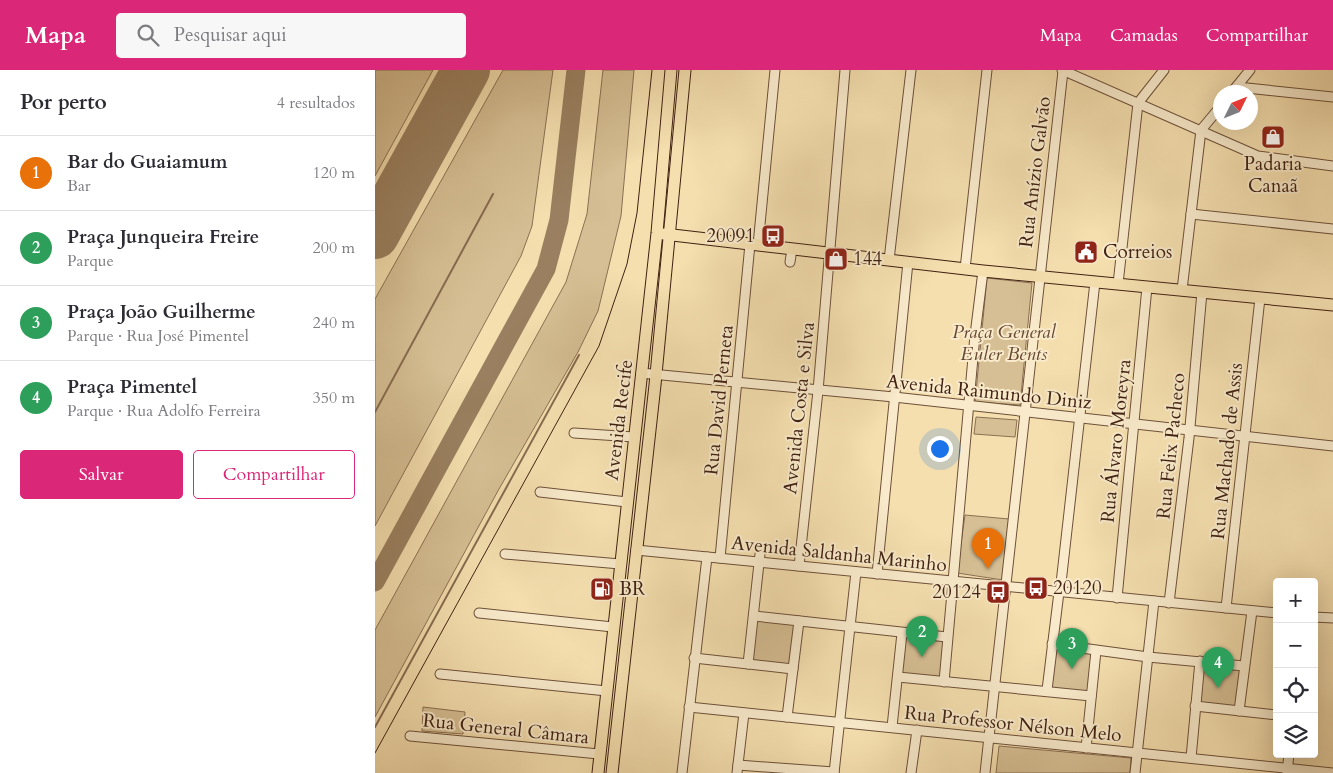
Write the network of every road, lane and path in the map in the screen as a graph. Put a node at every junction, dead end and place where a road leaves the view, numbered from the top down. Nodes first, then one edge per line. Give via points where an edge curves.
1 (671, 70) edge
2 (685, 70) edge
3 (775, 70) edge
4 (845, 70) edge
5 (911, 70) edge
6 (987, 70) edge
7 (1063, 70) edge
8 (1164, 70) edge
9 (1250, 70) edge
10 (1239, 85) edge
11 (1258, 92) edge
12 (1333, 97) edge
13 (1138, 103) junction
14 (1213, 116) edge
15 (1201, 130) junction
16 (1333, 166) edge
17 (1191, 214) junction
18 (1333, 230) edge
19 (657, 233) junction
20 (670, 235) junction
21 (754, 245) junction
22 (792, 249) junction
23 (829, 254) junction
24 (889, 260) junction
25 (790, 262) dead end
26 (908, 262) junction
27 (965, 269) junction
28 (983, 271) junction
29 (1039, 276) junction
30 (1095, 282) junction
31 (1118, 284) junction
32 (1147, 287) junction
33 (1182, 290) junction
34 (1202, 292) junction
35 (1260, 298) junction
36 (1333, 305) edge
37 (641, 372) junction
38 (656, 374) junction
39 (738, 382) junction
40 (818, 391) junction
41 (894, 397) junction
42 (969, 406) junction
43 (1024, 412) junction
44 (1080, 418) junction
45 (1133, 424) junction
46 (1189, 430) junction
47 (574, 433) dead end
48 (1245, 436) junction
49 (634, 437) junction
50 (1333, 446) edge
51 (540, 492) dead end
52 (627, 502) junction
53 (637, 550) junction
54 (505, 554) dead end
55 (707, 557) junction
56 (720, 558) junction
57 (760, 558) junction
58 (619, 564) junction
59 (799, 566) junction
60 (856, 572) junction
61 (877, 574) junction
62 (952, 581) junction
63 (1006, 587) junction
64 (1059, 592) junction
65 (1117, 598) junction
66 (1154, 601) junction
67 (1169, 603) junction
68 (1226, 608) junction
69 (1252, 611) junction
70 (479, 613) dead end
71 (1273, 613) edge
72 (754, 616) junction
73 (1318, 617) edge
74 (1333, 618) edge
75 (799, 622) junction
76 (613, 627) junction
77 (851, 627) junction
78 (902, 632) junction
79 (947, 637) junction
80 (1052, 644) junction
81 (1097, 651) junction
82 (1148, 657) junction
83 (694, 658) junction
84 (1200, 661) junction
85 (748, 664) junction
86 (1245, 666) junction
87 (793, 669) junction
88 (440, 674) dead end
89 (898, 677) junction
90 (944, 682) junction
91 (994, 685) junction
92 (1047, 690) junction
93 (607, 691) junction
94 (1091, 696) junction
95 (1195, 706) junction
96 (689, 707) junction
97 (1239, 711) junction
98 (744, 713) junction
99 (1273, 715) edge
100 (787, 717) junction
101 (841, 722) junction
102 (892, 727) junction
103 (917, 730) junction
104 (410, 736) dead end
105 (989, 737) junction
106 (1086, 748) junction
107 (1138, 753) junction
108 (599, 754) junction
109 (1191, 758) junction
110 (1289, 758) edge
111 (738, 769) edge
112 (1235, 769) edge
113 (1287, 771) edge
114 (782, 772) edge
115 (597, 773) edge
116 (612, 773) edge
117 (682, 773) edge
118 (834, 773) edge
119 (911, 773) edge
120 (985, 773) edge
121 (1135, 773) edge
122 (1333, 773) edge

1 - 19 main road, Avenida Recife
2 - 20 main road, Avenida Recife
3 - 21 street, Rua David Perneta
4 - 23 street, Avenida Costa e Silva
5 - 24 street
6 - 27 street
7 - 13 street
7 - 29 street, Rua Anízio Galvão
8 - 13 street
9 - 10 street
11 - 12 street
13 - 15 street
13 - 31 street
14 - 15 street
15 - 16 street via 1258,156
15 - 17 street
17 - 18 street
17 - 33 street
19 - 20 main road
19 - 37 main road, Avenida Recife
20 - 21 main road via 712,244
20 - 38 main road, Avenida Recife
21 - 22 main road
21 - 39 street, Rua David Perneta
22 - 23 main road
22 - 25 street
23 - 24 main road
23 - 40 street, Avenida Costa e Silva
24 - 26 main road
26 - 27 main road
26 - 41 street
27 - 28 main road
28 - 29 main road
28 - 42 street
29 - 30 main road
29 - 43 street, Rua Anízio Galvão
30 - 31 main road
30 - 44 street
31 - 32 main road
32 - 33 main road
32 - 45 street, Rua Álvaro Moreyra
33 - 34 main road
34 - 35 main road
34 - 46 street, Rua Felix Pacheco
35 - 36 main road
35 - 48 street, Rua Machado de Assis
37 - 38 street, Avenida Raimundo Diniz
37 - 49 main road, Avenida Recife
38 - 39 street, Avenida Raimundo Diniz
38 - 53 main road, Avenida Recife
39 - 40 street, Avenida Raimundo Diniz
39 - 56 street, Rua David Perneta
40 - 41 street, Avenida Raimundo Diniz
40 - 59 street, Avenida Costa e Silva
41 - 42 street, Avenida Raimundo Diniz
41 - 61 street
42 - 43 street, Avenida Raimundo Diniz
42 - 62 street
43 - 44 street, Avenida Raimundo Diniz
43 - 63 street, Rua Anízio Galvão
44 - 45 street, Avenida Raimundo Diniz
44 - 64 street
45 - 46 street, Avenida Raimundo Diniz
45 - 65 street, Rua Álvaro Moreyra
46 - 48 street, Avenida Raimundo Diniz
46 - 67 street, Rua Felix Pacheco
47 - 49 street
48 - 50 street, Avenida Raimundo Diniz
48 - 68 street, Rua Machado de Assis
49 - 52 main road, Avenida Recife
51 - 52 street
52 - 58 main road, Avenida Recife
53 - 55 street, Avenida Saldanha Marinho via 679,550
53 - 116 main road, Avenida Recife
54 - 58 street
55 - 56 street, Avenida Saldanha Marinho
55 - 83 street
56 - 57 street, Avenida Saldanha Marinho
57 - 59 street, Avenida Saldanha Marinho
57 - 72 street
58 - 76 main road, Avenida Recife
59 - 60 street, Avenida Saldanha Marinho via 837,566
60 - 61 street, Avenida Saldanha Marinho
60 - 77 street
61 - 62 street, Avenida Saldanha Marinho
62 - 63 street, Avenida Saldanha Marinho
62 - 79 street
63 - 64 street, Avenida Saldanha Marinho
63 - 91 street, Rua Anízio Galvão
64 - 65 street, Avenida Saldanha Marinho
64 - 80 street
65 - 66 street, Avenida Saldanha Marinho
66 - 67 street, Avenida Saldanha Marinho
66 - 82 street
67 - 68 street, Avenida Saldanha Marinho
68 - 69 street, Avenida Saldanha Marinho
69 - 71 street, Avenida Saldanha Marinho
69 - 86 street
70 - 76 street
72 - 75 street
72 - 85 street
73 - 74 street
75 - 77 street
75 - 87 street
76 - 93 main road, Avenida Recife
77 - 78 street
77 - 101 street
78 - 79 street
78 - 89 street
79 - 90 street
80 - 81 street
80 - 92 street
81 - 82 street
81 - 94 street
82 - 84 street
82 - 107 street
83 - 85 street
83 - 96 street via 689,681
84 - 86 street
84 - 95 street
85 - 87 street
86 - 97 street
87 - 100 street
88 - 93 street
89 - 90 street
89 - 102 street
90 - 91 street
91 - 92 street
91 - 105 street, Rua Anízio Galvão
92 - 94 street
93 - 108 main road, Avenida Recife
94 - 106 street
95 - 97 street
95 - 109 street
96 - 98 street, Rua Professor Nélson Melo
96 - 117 street
97 - 99 street
98 - 100 street, Rua Professor Nélson Melo
98 - 111 street
100 - 101 street, Rua Professor Nélson Melo
101 - 102 street, Rua Professor Nélson Melo
101 - 118 street
102 - 103 street, Rua Professor Nélson Melo
103 - 105 street, Rua Professor Nélson Melo
103 - 119 street
104 - 108 street, Rua General Câmara
105 - 106 street, Rua Professor Nélson Melo
105 - 120 street, Rua Anízio Galvão
106 - 107 street, Rua Professor Nélson Melo
107 - 109 street, Rua Professor Nélson Melo
107 - 121 street
108 - 115 main road, Avenida Recife
109 - 112 street, Rua Professor Nélson Melo
110 - 113 street
111 - 114 street
112 - 113 street, Rua Professor Nélson Melo
113 - 122 street, Rua Professor Nélson Melo
114 - 118 street

